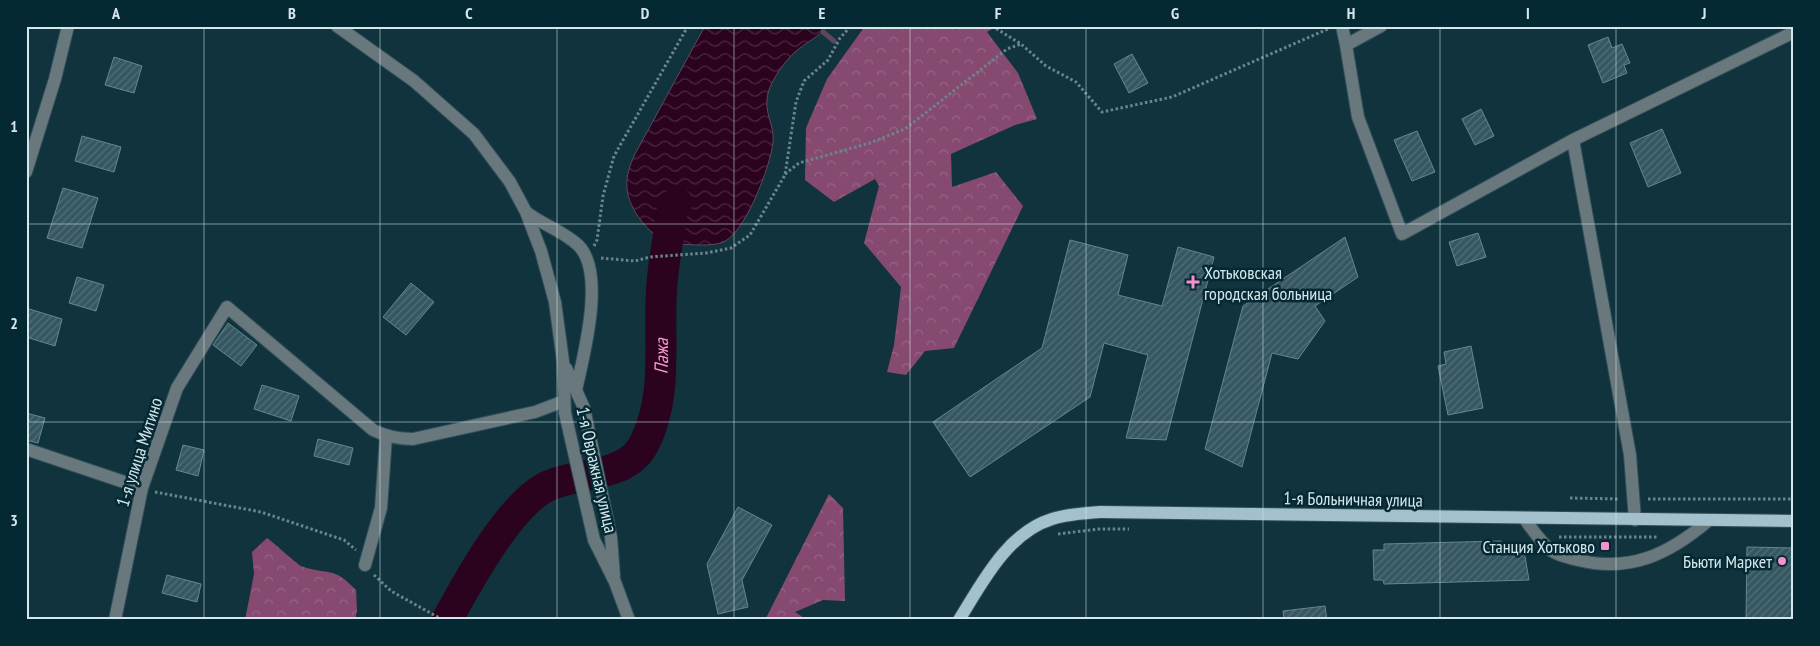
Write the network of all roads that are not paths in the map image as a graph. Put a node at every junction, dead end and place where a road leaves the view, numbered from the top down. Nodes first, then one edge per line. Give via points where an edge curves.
1 (68, 26) edge
2 (338, 26) edge
3 (1342, 26) edge
4 (1381, 26) edge
5 (1794, 32) edge
6 (1346, 45) junction
7 (1573, 140) junction
8 (29, 154) edge
9 (26, 172) edge
10 (526, 212) junction
11 (563, 361) junction
12 (576, 390) junction
13 (564, 407) junction
14 (386, 436) junction
15 (26, 449) edge
16 (142, 488) junction
17 (1525, 519) junction
18 (1635, 520) junction
19 (1708, 521) junction
20 (1794, 521) edge
21 (365, 564) dead end
22 (615, 582) junction
23 (115, 620) edge
24 (629, 620) edge
25 (959, 620) edge

1 - 8 street via 55,79
2 - 10 street, 1-я Овражная улица via 414,81 474,134 510,182
3 - 6 street
4 - 6 street
5 - 7 street
6 - 7 street via 1358,117 1402,234
7 - 18 street via 1630,454
8 - 9 street
10 - 11 street, 1-я Овражная улица via 555,302
10 - 12 street via 567,236 588,258 592,274 592,308
11 - 12 street, 1-я Овражная улица
11 - 13 street, 1-я Овражная улица
12 - 22 street, 1-я Овражная улица via 584,408 611,537
13 - 14 street via 413,439
13 - 22 street, 1-я Овражная улица via 594,540
14 - 16 street, 1-я улица Митино via 373,430 227,307 178,388 150,474
14 - 21 street via 381,508
15 - 16 street
16 - 23 street, 1-я улица Митино
17 - 18 main road, 1-я Больничная улица
17 - 19 street via 1550,550 1568,558 1625,563 1669,550
17 - 25 main road, 1-я Больничная улица via 1078,514 1050,519 1014,543 986,576
18 - 19 main road, 1-я Больничная улица
19 - 20 main road, 1-я Больничная улица
22 - 24 street, 1-я Овражная улица

